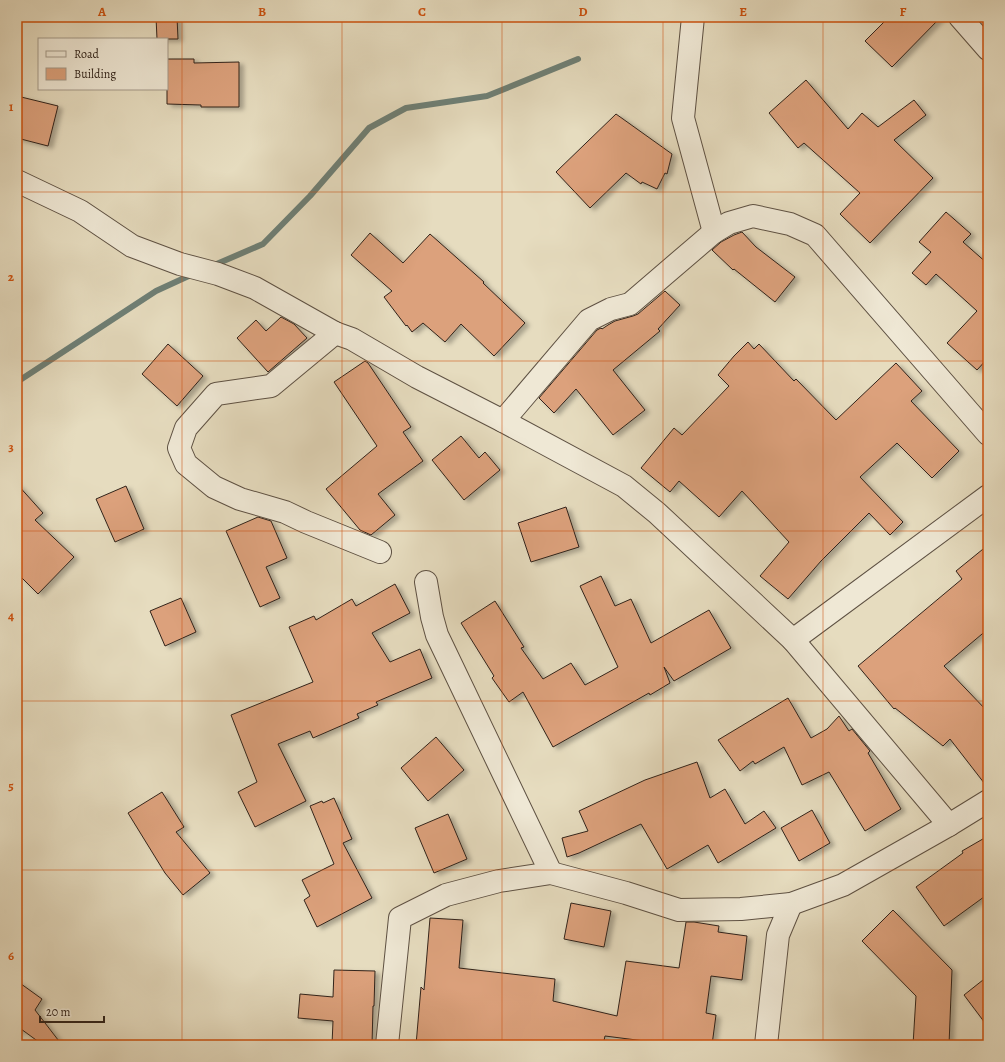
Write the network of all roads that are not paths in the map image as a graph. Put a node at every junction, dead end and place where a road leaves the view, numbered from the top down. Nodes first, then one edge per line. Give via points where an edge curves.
1 (692, 17) edge
2 (960, 17) edge
3 (988, 49) edge
4 (17, 181) edge
5 (714, 232) junction
6 (335, 333) junction
7 (502, 421) junction
8 (988, 434) edge
9 (988, 496) edge
10 (380, 552) dead end
11 (426, 582) dead end
12 (793, 640) junction
13 (988, 801) edge
14 (949, 825) junction
15 (551, 873) junction
16 (791, 904) junction
17 (387, 1045) edge
18 (766, 1045) edge

1 - 5 street via 683,118
2 - 3 street
4 - 6 street via 80,211 132,246 255,288
5 - 7 street via 630,304 611,309 589,320
5 - 8 street via 729,223 753,216 790,224 815,235
6 - 7 street via 352,339 417,377
6 - 10 street via 271,386 216,394 186,428 179,448 186,464 214,487 240,499 285,512
7 - 12 street via 624,486 657,512
9 - 12 street
11 - 15 street via 437,634
12 - 14 street
13 - 14 street
14 - 16 street via 843,885
15 - 16 street via 679,910 741,909
15 - 17 street via 499,881 446,895 400,918
16 - 18 street via 778,935

